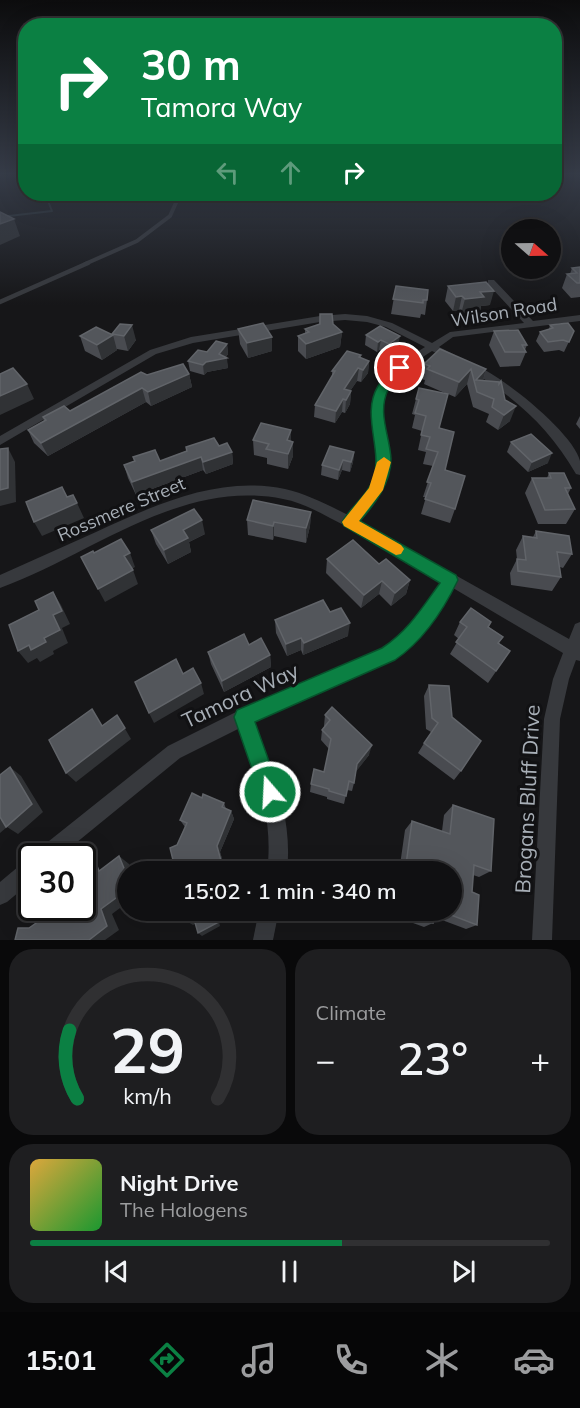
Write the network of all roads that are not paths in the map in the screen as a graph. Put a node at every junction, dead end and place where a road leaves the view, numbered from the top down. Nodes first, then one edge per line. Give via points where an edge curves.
1 (169, 217) edge
2 (491, 282) dead end
3 (0, 302) edge
4 (580, 318) edge
5 (529, 323) junction
6 (432, 346) junction
7 (0, 441) edge
8 (580, 471) edge
9 (350, 522) junction
10 (450, 580) junction
11 (0, 582) edge
12 (580, 629) edge
13 (576, 652) edge
14 (244, 717) junction
15 (62, 843) edge
16 (278, 861) edge
17 (18, 880) edge
18 (0, 895) edge
19 (267, 921) edge
20 (263, 940) edge
21 (542, 940) edge

1 - 3 lane via 137,242
2 - 5 street
4 - 5 street, Wilson Road
5 - 6 street, Wilson Road via 450,335
6 - 7 street via 389,325 345,317 191,340 139,360
6 - 8 street via 489,377 531,408 563,443
6 - 9 street, Wilson Road via 400,368 383,388 377,411 383,470 370,500
9 - 10 street, Rossmere Street
9 - 11 street, Rossmere Street via 284,494 206,494 157,510
10 - 13 street, Rossmere Street
10 - 14 street, Tamora Way via 419,628 396,648
12 - 13 street, Brogans Bluff Drive
13 - 21 street, Brogans Bluff Drive via 561,679 552,719
14 - 15 street, Tamora Way via 174,752
14 - 16 street via 277,811
17 - 18 street
19 - 20 street

